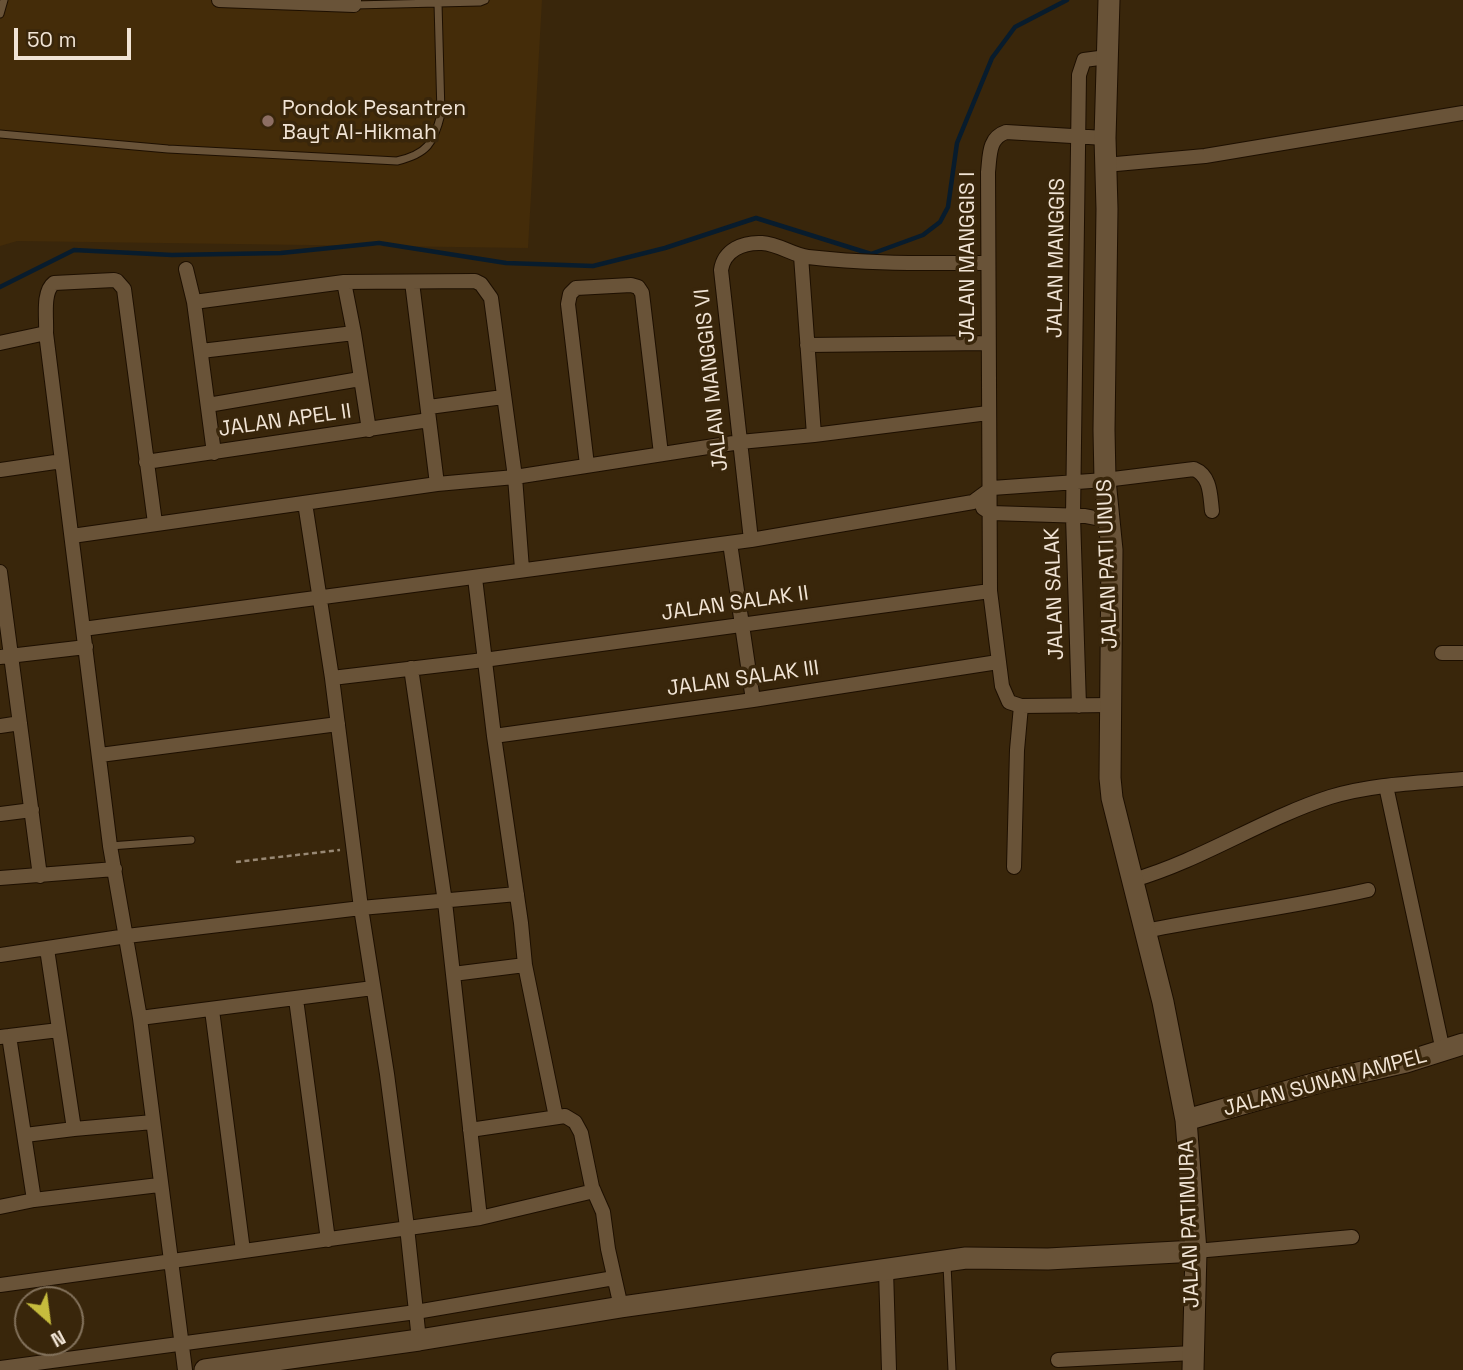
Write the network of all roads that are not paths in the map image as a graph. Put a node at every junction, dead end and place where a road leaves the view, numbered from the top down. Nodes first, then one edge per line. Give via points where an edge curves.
1 (4, 0) edge
2 (219, 0) edge
3 (485, 0) edge
4 (1109, 0) edge
5 (354, 3) edge
6 (438, 3) junction
7 (0, 14) edge
8 (1463, 113) edge
9 (0, 134) edge
10 (1092, 137) junction
11 (1105, 165) junction
12 (801, 256) junction
13 (988, 263) junction
14 (186, 269) dead end
15 (344, 282) junction
16 (411, 282) junction
17 (194, 302) junction
18 (46, 333) junction
19 (354, 333) junction
20 (0, 343) edge
21 (988, 343) junction
22 (807, 345) junction
23 (201, 351) junction
24 (360, 379) junction
25 (503, 397) junction
26 (208, 405) junction
27 (429, 413) junction
28 (988, 413) junction
29 (369, 430) junction
30 (814, 435) junction
31 (740, 442) junction
32 (214, 453) junction
33 (661, 454) junction
34 (62, 461) junction
35 (146, 462) junction
36 (587, 465) junction
37 (0, 470) edge
38 (515, 477) junction
39 (1091, 480) junction
40 (437, 484) junction
41 (992, 488) junction
42 (973, 502) junction
43 (304, 503) junction
44 (1212, 511) dead end
45 (990, 513) junction
46 (1091, 518) junction
47 (155, 523) junction
48 (72, 536) junction
49 (751, 540) junction
50 (730, 542) junction
51 (522, 569) junction
52 (0, 572) edge
53 (475, 578) junction
54 (1, 591) edge
55 (990, 591) junction
56 (319, 597) junction
57 (741, 624) junction
58 (83, 629) junction
59 (86, 647) junction
60 (1442, 653) dead end
61 (1463, 653) edge
62 (6, 656) edge
63 (484, 660) junction
64 (998, 662) junction
65 (411, 668) junction
66 (332, 678) junction
67 (752, 700) junction
68 (1095, 705) junction
69 (1021, 706) junction
70 (20, 723) junction
71 (338, 724) junction
72 (0, 726) edge
73 (494, 736) junction
74 (100, 755) junction
75 (1463, 779) edge
76 (1387, 786) junction
77 (32, 810) junction
78 (0, 814) edge
79 (191, 840) dead end
80 (110, 846) junction
81 (1014, 867) dead end
82 (115, 869) junction
83 (40, 876) junction
84 (0, 878) edge
85 (1133, 880) junction
86 (1368, 890) dead end
87 (517, 894) junction
88 (445, 902) junction
89 (361, 908) junction
90 (1145, 931) junction
91 (127, 936) junction
92 (47, 949) junction
93 (0, 956) edge
94 (525, 965) junction
95 (453, 974) junction
96 (373, 988) junction
97 (296, 999) junction
98 (212, 1010) junction
99 (140, 1018) junction
100 (59, 1030) junction
101 (4, 1036) edge
102 (1453, 1048) edge
103 (556, 1117) junction
104 (1186, 1120) junction
105 (153, 1122) junction
106 (74, 1129) junction
107 (470, 1130) junction
108 (25, 1135) junction
109 (159, 1185) junction
110 (594, 1191) junction
111 (34, 1200) junction
112 (0, 1207) edge
113 (480, 1218) junction
114 (407, 1227) junction
115 (1352, 1237) dead end
116 (328, 1240) junction
117 (243, 1251) junction
118 (1196, 1251) junction
119 (947, 1261) junction
120 (172, 1262) junction
121 (886, 1270) junction
122 (614, 1278) junction
123 (0, 1285) edge
124 (621, 1307) junction
125 (416, 1312) junction
126 (419, 1340) junction
127 (182, 1343) junction
128 (1058, 1360) dead end
129 (1193, 1362) edge
130 (0, 1368) edge
131 (185, 1370) edge
132 (205, 1370) edge
133 (889, 1370) edge
134 (952, 1370) edge

1 - 7 lane
2 - 5 street
3 - 6 lane
4 - 10 main road, JALAN PATI UNUS via 1098,57
5 - 6 lane
6 - 9 lane via 442,114 437,131 417,156 397,161 167,149
8 - 11 street via 1205,156
10 - 11 main road, JALAN PATI UNUS
10 - 13 street, JALAN MANGGIS I via 1006,132 993,140 988,172
10 - 39 street, JALAN MANGGIS
11 - 39 main road, JALAN PATI UNUS
12 - 13 street via 891,264
12 - 22 street
12 - 31 street, JALAN MANGGIS VI via 761,243 742,246 723,259
13 - 21 street, JALAN MANGGIS I
14 - 17 street
15 - 16 street
15 - 17 street
15 - 19 street
16 - 25 street via 475,281 486,289 491,298
16 - 27 street
17 - 23 street
18 - 20 street
18 - 34 street
18 - 35 street via 47,294 54,283 114,280 121,284
19 - 23 street
19 - 24 street
21 - 22 street
21 - 28 street, JALAN MANGGIS I
22 - 30 street
23 - 26 street
24 - 26 street
24 - 29 street
25 - 27 street, JALAN APEL II
25 - 38 street
26 - 32 street
27 - 29 street, JALAN APEL II
27 - 40 street
28 - 30 street
28 - 41 street, JALAN MANGGIS I
29 - 32 street, JALAN APEL II
30 - 31 street
31 - 33 street
31 - 49 street, JALAN MANGGIS VI
32 - 35 street, JALAN APEL II
33 - 36 street
33 - 36 street via 642,293 631,285 576,288 568,304
34 - 37 street
34 - 48 street
35 - 47 street
36 - 38 street
38 - 40 street
38 - 51 street
39 - 41 street
39 - 44 street via 1194,469 1209,485
39 - 46 main road, JALAN PATI UNUS
39 - 46 street, JALAN SALAK
40 - 43 street
41 - 42 street
41 - 45 street, JALAN MANGGIS I
42 - 45 street
42 - 49 street
43 - 47 street
43 - 56 street
45 - 46 street
45 - 55 street, JALAN MANGGIS I
46 - 68 main road, JALAN PATI UNUS
46 - 68 street, JALAN SALAK
47 - 48 street
48 - 58 street
49 - 50 street
50 - 51 street
50 - 57 street
51 - 53 street
52 - 54 street
53 - 56 street
53 - 63 street
54 - 62 street
55 - 57 street, JALAN SALAK II
55 - 64 street, JALAN MANGGIS I
56 - 58 street
56 - 66 street
57 - 63 street, JALAN SALAK II
57 - 67 street
58 - 59 street
59 - 62 street
59 - 74 street
60 - 61 street
62 - 70 street
63 - 65 street, JALAN SALAK II
63 - 73 street
64 - 67 street, JALAN SALAK III
64 - 69 street, JALAN MANGGIS I via 1004,694 1009,702
65 - 66 street, JALAN SALAK II
65 - 88 street
66 - 71 street
67 - 73 street, JALAN SALAK III
68 - 69 street
68 - 85 main road, JALAN PATI UNUS
69 - 81 street
70 - 72 street
70 - 77 street
71 - 74 street
71 - 89 street
73 - 87 street
74 - 80 street
75 - 76 street
76 - 85 street via 1363,788 1294,810 1191,860
76 - 102 street
77 - 78 street
77 - 83 street
79 - 80 lane
80 - 82 street
82 - 83 street
82 - 91 street
83 - 84 street
85 - 90 main road, JALAN PATI UNUS
86 - 90 street
87 - 88 street
87 - 94 street
88 - 89 street
88 - 95 street
89 - 91 street
89 - 96 street
90 - 104 main road, JALAN PATI UNUS
91 - 92 street
91 - 99 street
92 - 93 street
92 - 100 street
94 - 95 street
94 - 103 street
95 - 107 street
96 - 97 street
96 - 114 street
97 - 98 street
97 - 116 street
98 - 99 street
98 - 117 street
99 - 105 street
100 - 101 street
100 - 106 street
101 - 108 street
102 - 104 main road, JALAN SUNAN AMPEL
103 - 107 street
103 - 110 street via 569,1117 579,1128
104 - 118 main road, JALAN PATIMURA
105 - 106 street
105 - 109 street
106 - 108 street
107 - 113 street
108 - 111 street
109 - 111 street
109 - 120 street
110 - 113 street
110 - 122 street via 603,1212
111 - 112 street
113 - 114 street
114 - 116 street
114 - 125 street
115 - 118 street
116 - 117 street
117 - 120 street
118 - 119 main road
118 - 129 main road, JALAN PATIMURA
119 - 121 main road
119 - 134 lane
120 - 123 street
120 - 127 street
121 - 124 main road
121 - 133 street
122 - 124 street
122 - 125 street
124 - 126 main road
125 - 126 street
125 - 127 street
126 - 132 main road
127 - 130 street
127 - 131 street
128 - 129 street

